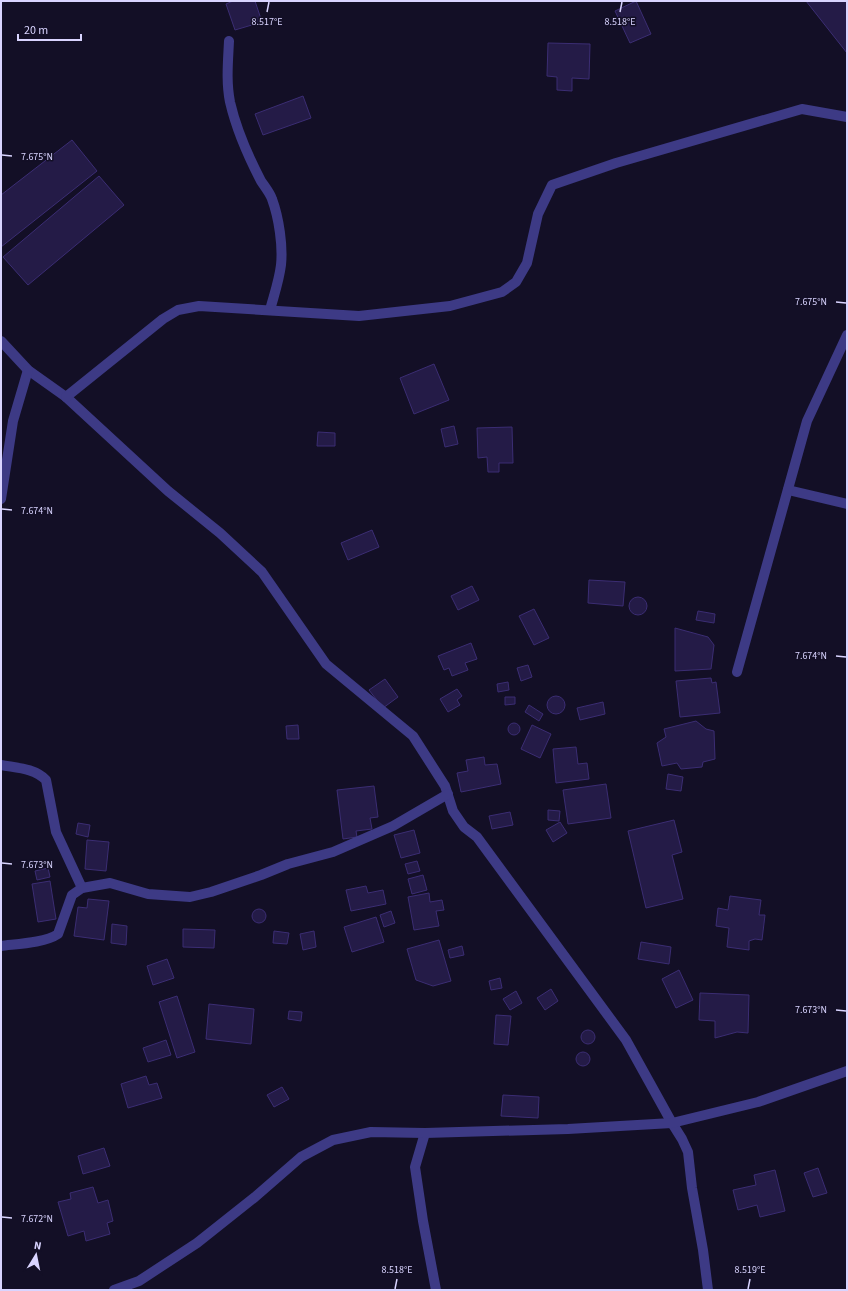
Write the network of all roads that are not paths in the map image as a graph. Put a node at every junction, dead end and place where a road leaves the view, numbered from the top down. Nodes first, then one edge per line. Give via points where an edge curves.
1 (229, 41) dead end
2 (847, 117) edge
3 (270, 310) junction
4 (847, 335) edge
5 (1, 341) edge
6 (28, 370) junction
7 (66, 396) junction
8 (788, 490) junction
9 (1, 499) edge
10 (847, 504) edge
11 (737, 672) dead end
12 (1, 765) edge
13 (448, 794) junction
14 (82, 888) junction
15 (1, 946) edge
16 (847, 1072) edge
17 (672, 1122) junction
18 (425, 1133) junction
19 (114, 1290) edge
20 (436, 1290) edge
21 (708, 1290) edge

1 - 3 street via 227,81 230,103 250,157 272,198 280,238 281,264
2 - 3 street via 802,109 616,163 552,185 538,214 527,263 516,282 502,292 450,306 359,316
3 - 7 street via 199,306 178,310
4 - 8 street via 807,421
5 - 6 street
6 - 7 street
6 - 9 street via 13,421
7 - 13 street via 168,491 262,572 326,664 413,736
8 - 10 street
8 - 11 street
12 - 14 street via 34,771 46,780 56,832
13 - 14 street via 393,826 333,852 288,864 254,878 190,897 148,894 110,883
13 - 17 street via 454,811 464,826 477,837 626,1040
14 - 15 street via 72,895 58,934 54,937
16 - 17 street via 758,1102
17 - 18 street via 568,1129
17 - 21 street via 688,1152
18 - 19 street via 371,1132 333,1140 301,1157 197,1244 139,1281
18 - 20 street via 415,1167

